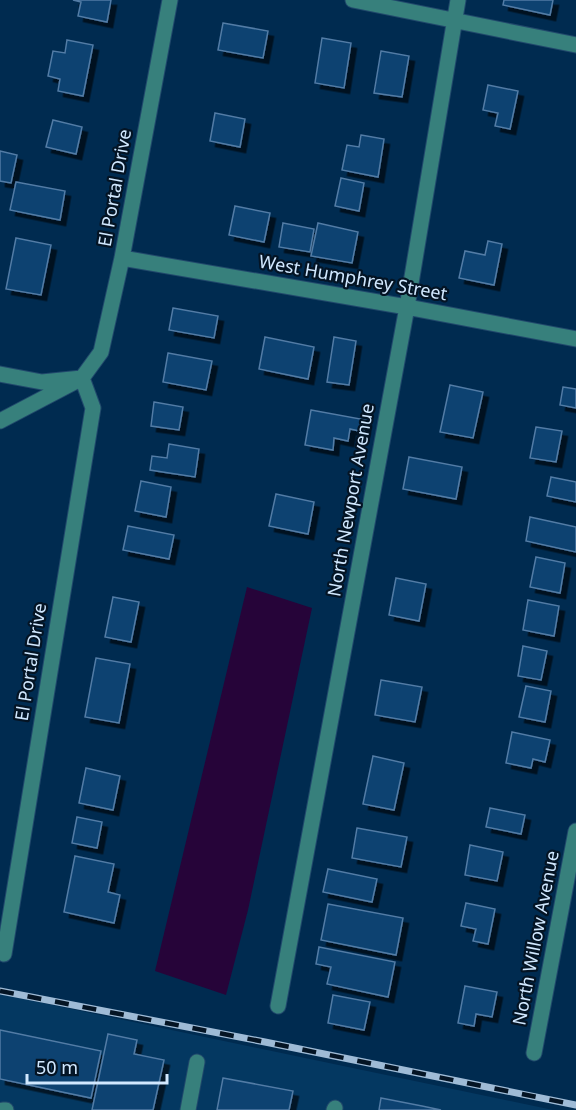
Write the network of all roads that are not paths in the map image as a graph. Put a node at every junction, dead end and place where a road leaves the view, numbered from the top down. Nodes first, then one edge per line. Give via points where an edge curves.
1 (170, 0) edge
2 (353, 0) edge
3 (458, 0) edge
4 (454, 19) junction
5 (576, 45) edge
6 (122, 258) junction
7 (407, 307) junction
8 (576, 339) edge
9 (0, 374) edge
10 (82, 378) junction
11 (0, 421) edge
12 (576, 831) edge
13 (4, 954) dead end
14 (278, 1006) dead end
15 (534, 1053) dead end
16 (197, 1062) dead end
17 (188, 1110) edge

1 - 6 street, El Portal Drive
2 - 4 street
3 - 4 street, North Newport Avenue
4 - 5 street
4 - 7 street, North Newport Avenue
6 - 7 street, West Humphrey Street
6 - 10 street, El Portal Drive via 101,352
7 - 8 street, West Humphrey Street
7 - 14 street, North Newport Avenue
9 - 10 street via 42,382
10 - 11 street, El Portal Drive
10 - 13 street, El Portal Drive via 93,408
12 - 15 street, North Willow Avenue
16 - 17 street

